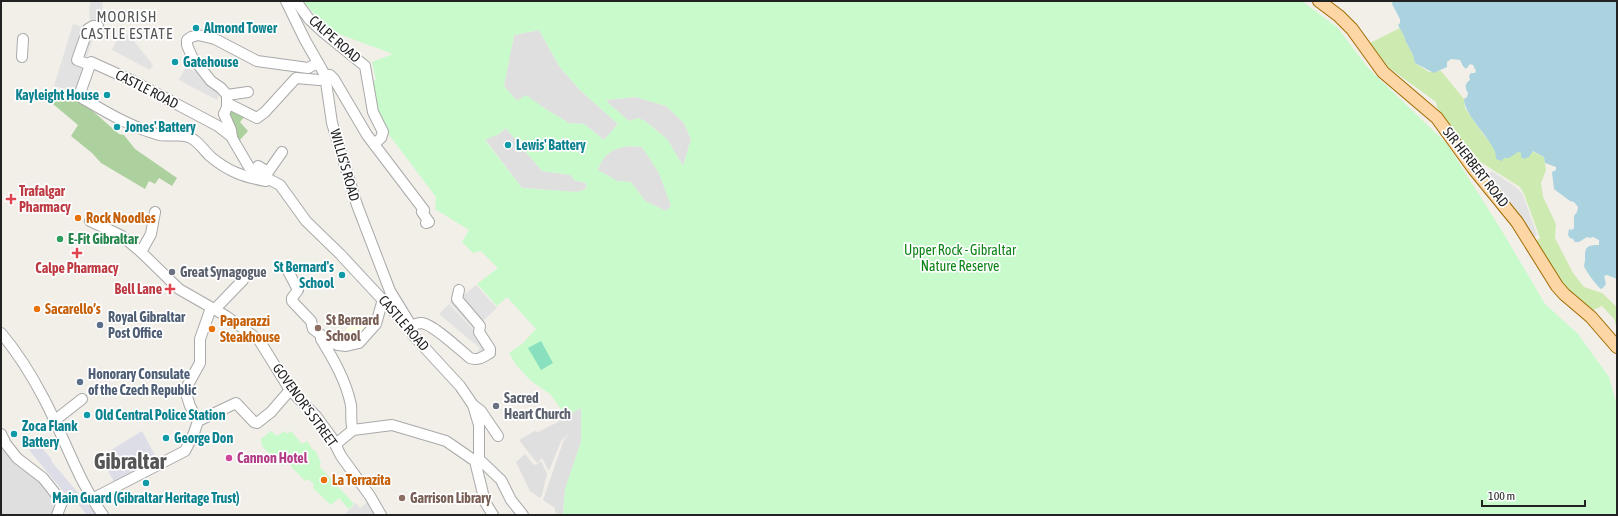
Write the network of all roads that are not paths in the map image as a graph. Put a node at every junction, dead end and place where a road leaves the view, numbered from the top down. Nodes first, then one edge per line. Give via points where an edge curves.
1 (286, 1) edge
2 (296, 1) edge
3 (1319, 1) edge
4 (98, 26) dead end
5 (23, 39) dead end
6 (22, 57) dead end
7 (318, 63) junction
8 (90, 65) junction
9 (326, 77) junction
10 (248, 92) dead end
11 (227, 99) junction
12 (224, 114) junction
13 (206, 120) junction
14 (232, 137) junction
15 (374, 144) junction
16 (241, 150) junction
17 (282, 152) dead end
18 (278, 184) junction
19 (155, 212) dead end
20 (90, 221) dead end
21 (426, 224) dead end
22 (141, 252) junction
23 (287, 269) dead end
24 (243, 280) dead end
25 (459, 290) dead end
26 (383, 299) junction
27 (213, 308) junction
28 (410, 327) junction
29 (1, 333) edge
30 (321, 335) junction
31 (1617, 347) edge
32 (290, 390) junction
33 (82, 400) dead end
34 (473, 405) junction
35 (198, 421) junction
36 (54, 422) junction
37 (353, 430) junction
38 (1, 434) edge
39 (498, 436) dead end
40 (337, 447) junction
41 (475, 461) junction
42 (92, 499) junction
43 (56, 515) edge
44 (103, 515) edge
45 (381, 515) edge
46 (493, 515) edge
47 (523, 515) edge

1 - 7 street, WILLIS’S ROAD
2 - 15 street, CALPE ROAD via 323,32 365,66 373,112 384,132
3 - 31 main road, SIR HERBERT ROAD via 1352,29 1383,72 1437,118 1517,222 1557,286 1591,317
4 - 8 street via 88,29 78,60
5 - 6 street
7 - 9 street, WILLIS’S ROAD
7 - 11 street via 308,68 258,61 215,39 198,35 191,37 186,45 192,57
8 - 13 street, CASTLE ROAD via 91,62 133,81
8 - 18 street via 80,93 82,98 128,124 156,134 189,137 233,172
9 - 11 street via 319,80 296,78 257,118
9 - 15 street via 330,75 334,79 366,135
9 - 28 street, WILLIS’S ROAD via 332,123 357,205 390,291
10 - 11 street
11 - 12 street via 227,110
12 - 13 street
12 - 14 street
13 - 14 street, CASTLE ROAD
14 - 16 street
15 - 21 street via 424,210 422,212 429,222
16 - 17 street via 254,164 268,172
16 - 18 street via 249,167
18 - 26 street, CASTLE ROAD via 306,222
19 - 22 street via 151,234
20 - 22 street, GOVENOR'S STREET via 118,234
22 - 27 street, GOVENOR'S STREET via 179,289
23 - 30 street via 298,290 292,301 311,321 313,329
24 - 27 street
25 - 28 street via 457,299 480,326 479,332 490,353 480,359 470,358 426,324
26 - 28 street, CASTLE ROAD
26 - 30 street via 376,324 356,344 338,345
27 - 32 street, GOVENOR'S STREET via 259,340
27 - 35 street via 200,340 200,363 185,390
28 - 34 street, CASTLE ROAD
29 - 36 street via 28,370
30 - 37 street via 344,382 351,406 350,419
32 - 35 street via 271,412 257,423 236,402
32 - 40 street, GOVENOR'S STREET via 316,416
33 - 36 street
34 - 39 street via 481,411
34 - 41 street, CASTLE ROAD via 479,425
35 - 42 street via 185,451
36 - 42 street
37 - 40 street via 338,443
37 - 41 street via 397,426 438,437
38 - 43 street via 17,458 43,478 62,502
40 - 45 street, GOVENOR'S STREET
41 - 46 street, CASTLE ROAD via 484,502
41 - 47 street via 501,480
42 - 44 street

